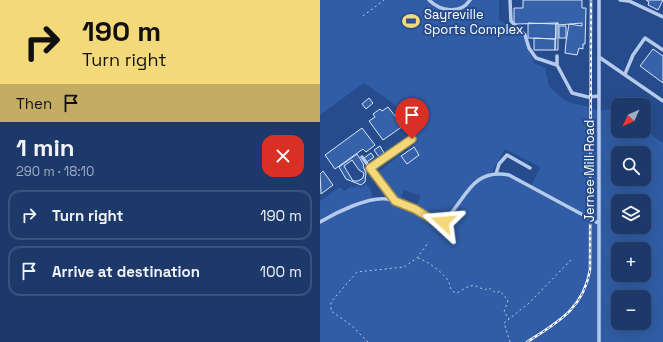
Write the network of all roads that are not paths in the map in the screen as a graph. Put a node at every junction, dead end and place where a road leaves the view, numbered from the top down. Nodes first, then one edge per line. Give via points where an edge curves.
1 (429, 0) edge
2 (470, 0) edge
3 (510, 0) edge
4 (599, 0) edge
5 (620, 0) edge
6 (663, 17) edge
7 (663, 50) edge
8 (557, 56) dead end
9 (599, 57) junction
10 (556, 65) junction
11 (624, 74) junction
12 (599, 96) junction
13 (663, 101) edge
14 (412, 139) dead end
15 (362, 157) dead end
16 (530, 168) dead end
17 (368, 169) junction
18 (496, 174) junction
19 (395, 201) junction
20 (320, 222) edge
21 (598, 224) junction
22 (599, 342) edge

1 - 2 street via 441,9 453,10 464,6
3 - 10 street via 511,21 525,35 529,48 536,58
4 - 9 street, Jernee Mill Road
5 - 6 street
7 - 11 street via 645,38
8 - 10 street
9 - 11 street
9 - 12 street, Jernee Mill Road
10 - 12 street via 572,93 588,97
11 - 13 street
12 - 21 street, Jernee Mill Road
14 - 17 street
15 - 17 street
16 - 18 street via 507,156 499,164
17 - 19 street
18 - 19 street via 482,177 475,183 443,222 438,223
18 - 21 street via 509,176
19 - 20 street via 386,198 373,200
21 - 22 street, Jernee Mill Road

